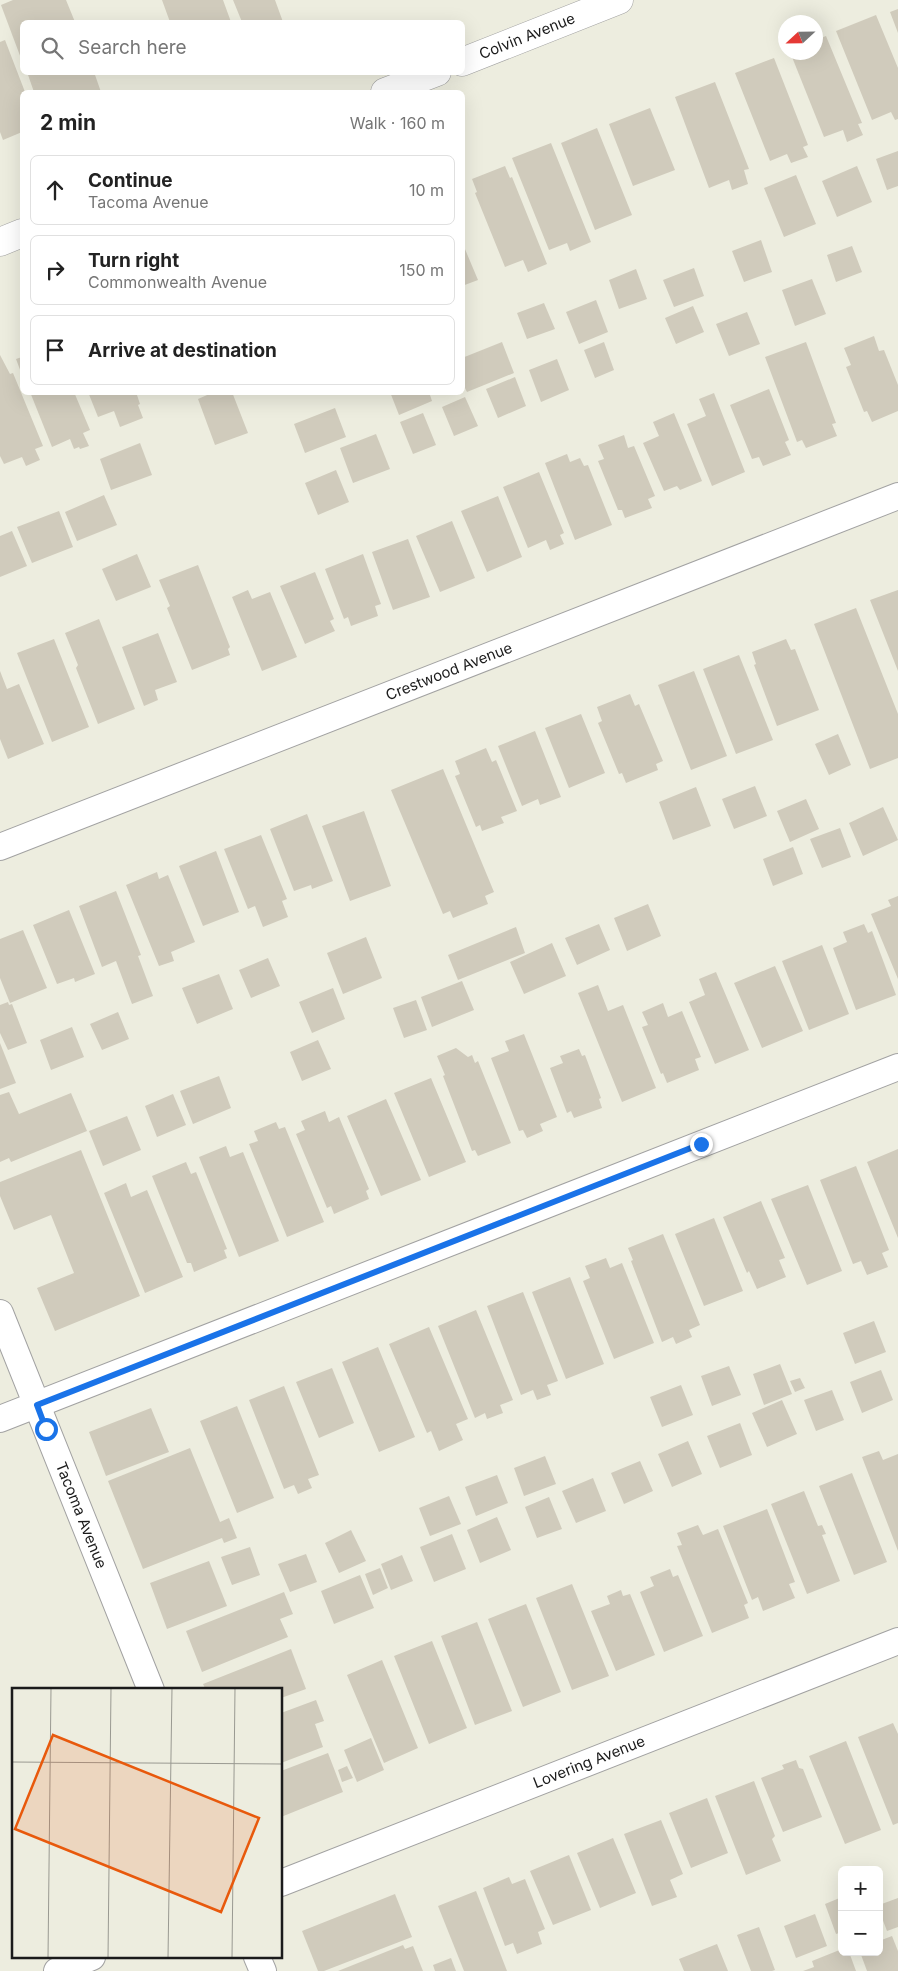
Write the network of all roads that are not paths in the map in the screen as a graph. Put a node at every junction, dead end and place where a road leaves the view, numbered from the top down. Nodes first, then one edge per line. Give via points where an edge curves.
1 (619, 0) edge
2 (465, 61) edge
3 (428, 75) edge
4 (390, 90) edge
5 (20, 235) edge
6 (0, 242) edge
7 (898, 496) edge
8 (0, 847) edge
9 (898, 1067) edge
10 (0, 1313) edge
11 (37, 1405) junction
12 (0, 1419) edge
13 (898, 1642) edge
14 (150, 1688) edge
15 (282, 1883) edge
16 (90, 1958) edge
17 (257, 1958) edge
18 (57, 1971) edge
19 (263, 1971) edge

1 - 2 street, Colvin Avenue
3 - 4 street
5 - 6 street
7 - 8 street, Crestwood Avenue
9 - 11 street
10 - 11 street, Tacoma Avenue
11 - 12 street
11 - 14 street, Tacoma Avenue
13 - 15 street, Lovering Avenue
16 - 18 street
17 - 19 street

